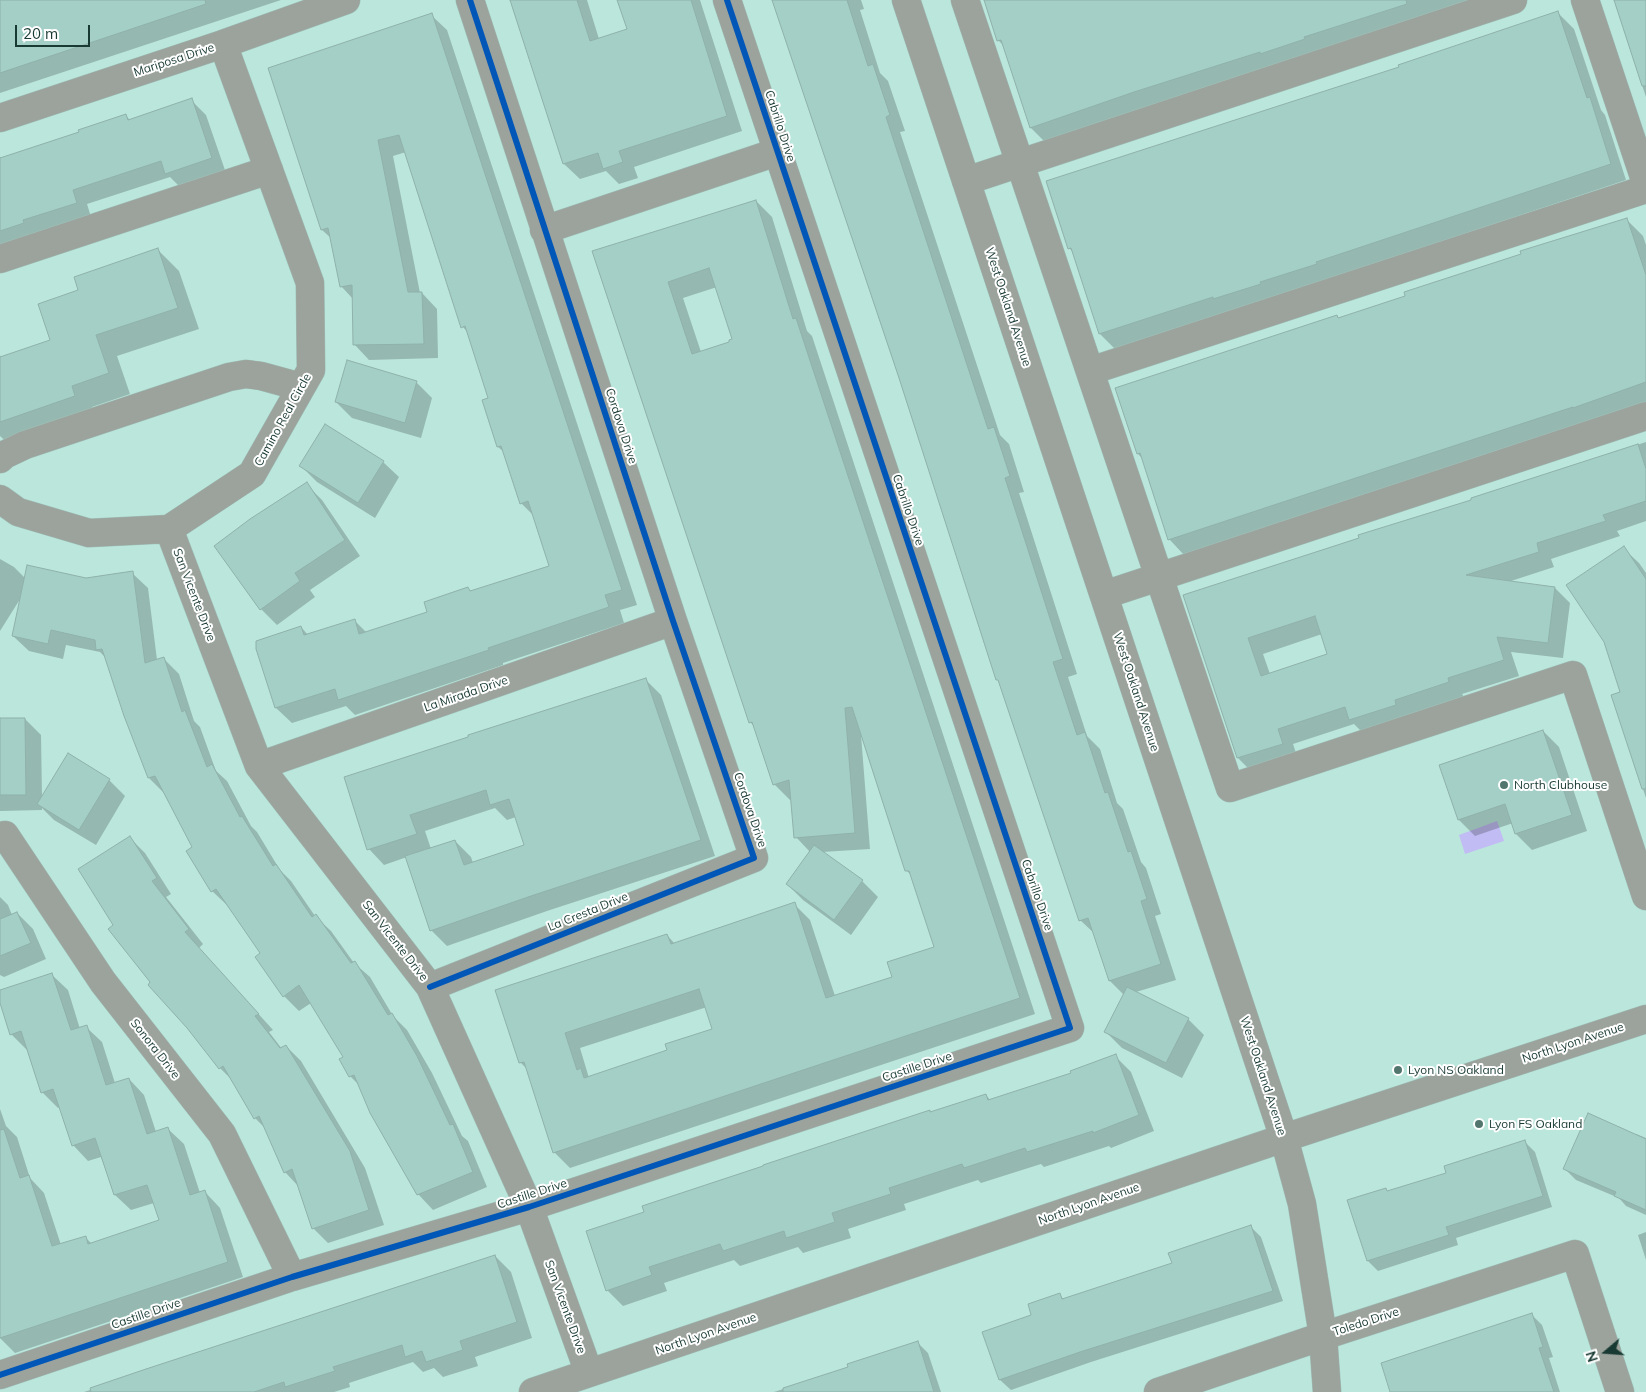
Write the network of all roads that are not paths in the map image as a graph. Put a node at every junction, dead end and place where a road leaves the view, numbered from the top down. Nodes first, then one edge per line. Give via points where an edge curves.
1 (346, 0) edge
2 (470, 0) edge
3 (727, 0) edge
4 (906, 0) edge
5 (965, 0) edge
6 (1513, 0) edge
7 (1585, 0) edge
8 (223, 44) junction
9 (0, 118) edge
10 (777, 152) junction
11 (1019, 163) junction
12 (268, 170) junction
13 (966, 181) junction
14 (1646, 183) edge
15 (1646, 189) edge
16 (544, 230) junction
17 (0, 259) edge
18 (1090, 371) junction
19 (301, 387) junction
20 (1646, 416) edge
21 (0, 459) edge
22 (0, 499) edge
23 (169, 529) junction
24 (1159, 578) junction
25 (1104, 596) junction
26 (673, 622) junction
27 (259, 766) junction
28 (0, 836) edge
29 (754, 858) joint
30 (1646, 896) edge
31 (430, 987) junction
32 (1646, 1019) edge
33 (1070, 1028) joint
34 (1284, 1138) junction
35 (529, 1207) junction
36 (292, 1277) junction
37 (1323, 1336) junction
38 (589, 1373) junction
39 (0, 1375) edge
40 (534, 1392) edge
41 (1158, 1392) edge
42 (1327, 1392) edge
43 (1620, 1392) edge

1 - 8 street, Mariposa Drive
2 - 16 street, Cordova Drive
3 - 10 street, Cabrillo Drive
4 - 13 street, West Oakland Avenue
5 - 11 street
6 - 11 street
7 - 14 street
8 - 9 street, Mariposa Drive
8 - 12 street, Camino Real Circle
10 - 16 street, Cabrillo Drive
10 - 33 street, Cabrillo Drive
11 - 13 street
11 - 18 street
12 - 17 street
12 - 19 street, Camino Real Circle via 310,283 311,370
13 - 25 street, West Oakland Avenue
15 - 18 street
16 - 26 street, Cordova Drive
18 - 24 street
19 - 21 street via 246,374 230,377 26,445
19 - 23 street, Camino Real Circle via 252,474
20 - 24 street
22 - 23 street via 18,512 89,533
23 - 27 street, San Vicente Drive
24 - 25 street
24 - 30 street via 1230,788 1573,676
25 - 34 street, West Oakland Avenue
26 - 27 street, La Mirada Drive
26 - 29 street, Cordova Drive
27 - 31 street, San Vicente Drive
28 - 36 street, Sonora Drive via 5,835 103,982 222,1134
29 - 31 street, La Cresta Drive
31 - 35 street, San Vicente Drive
32 - 34 street, North Lyon Avenue
33 - 35 street, Castille Drive
34 - 37 street, West Oakland Avenue via 1302,1204
34 - 38 street, North Lyon Avenue
35 - 36 street, Castille Drive
35 - 38 street, San Vicente Drive
36 - 39 street, Castille Drive
37 - 41 street, Toledo Drive
37 - 42 street, West Oakland Avenue
37 - 43 street, Toledo Drive via 1575,1254
38 - 40 street, North Lyon Avenue

